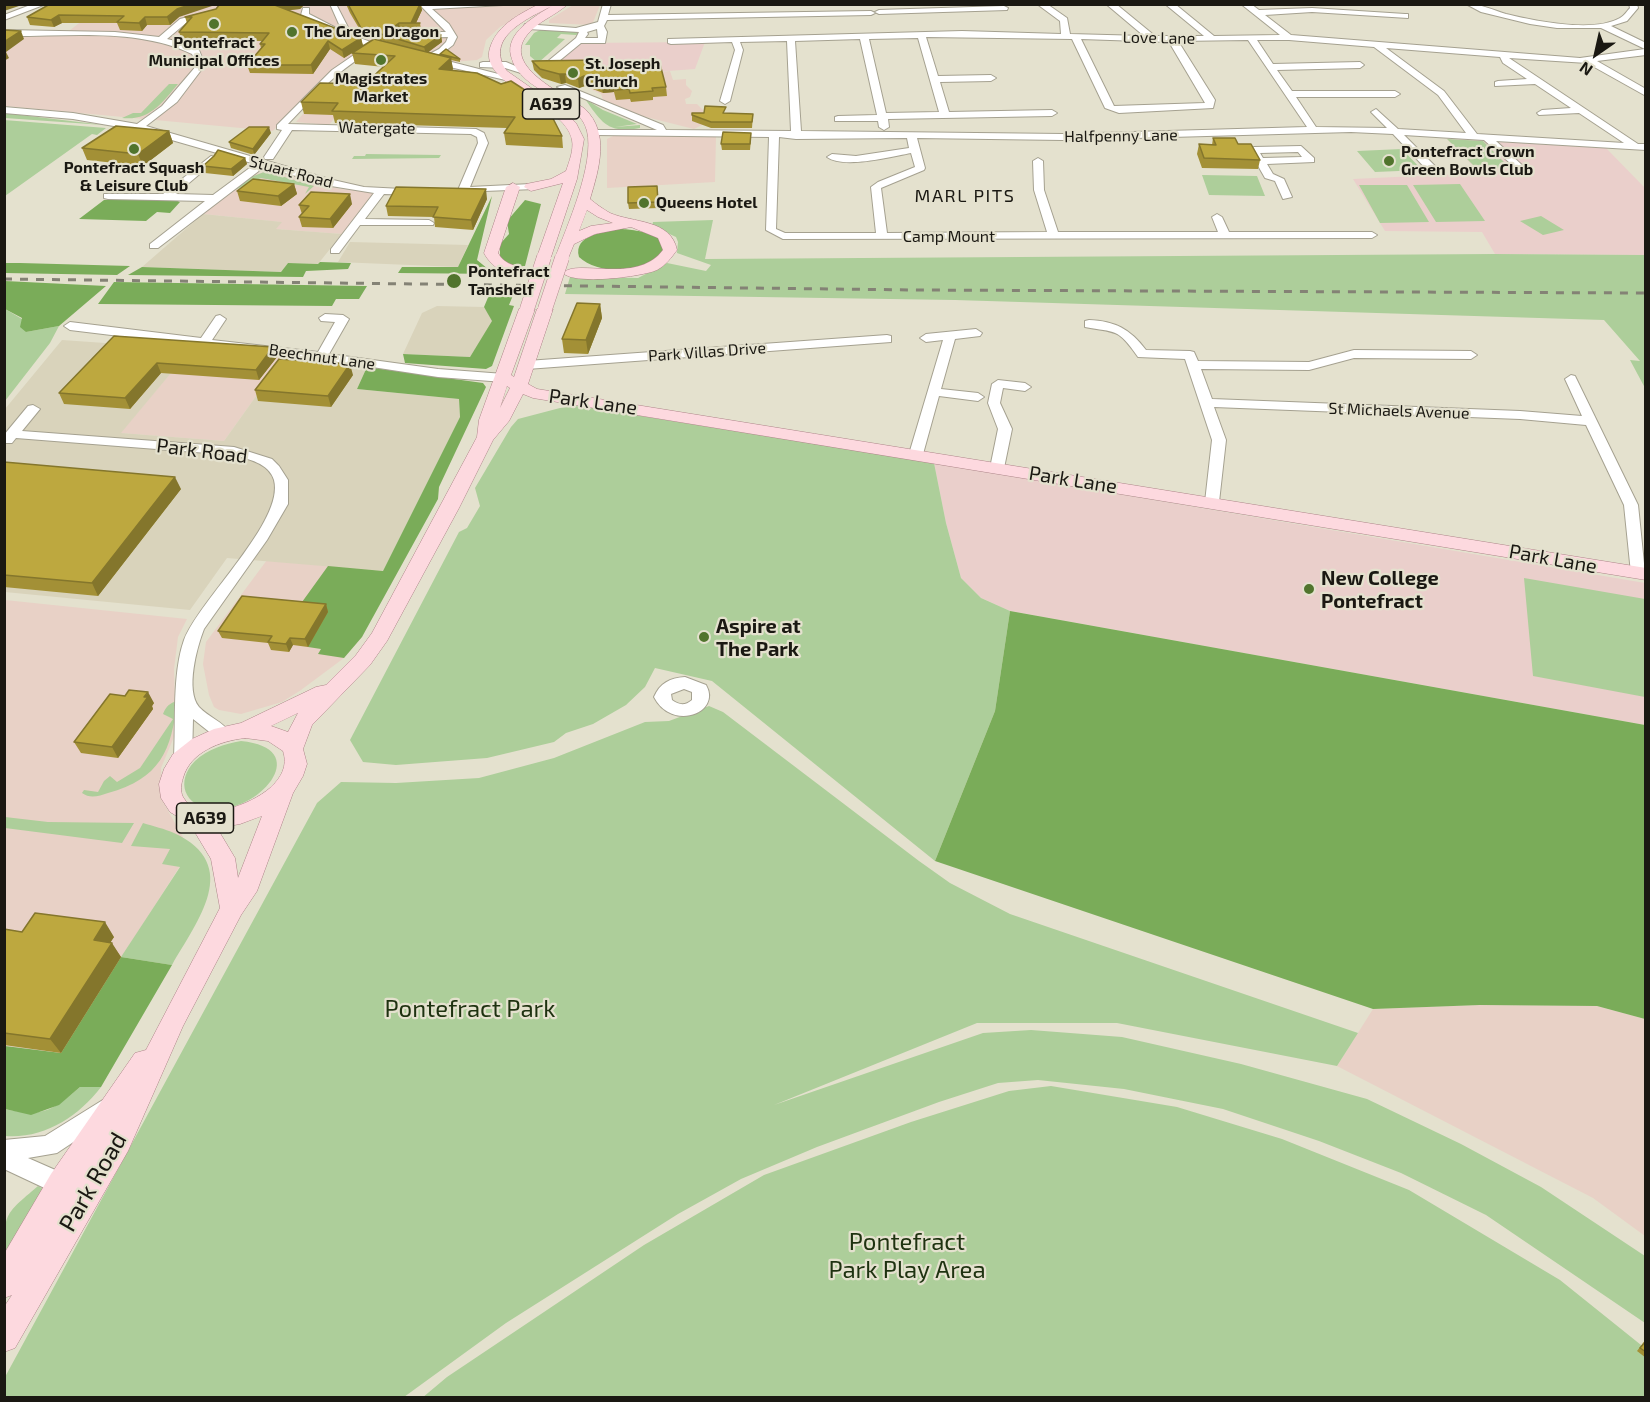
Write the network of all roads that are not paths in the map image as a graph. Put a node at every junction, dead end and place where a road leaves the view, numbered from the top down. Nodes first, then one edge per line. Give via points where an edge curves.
1 (42, 4) edge
2 (517, 4) edge
3 (548, 4) edge
4 (563, 4) edge
5 (607, 4) edge
6 (1041, 4) edge
7 (1110, 4) edge
8 (1169, 4) edge
9 (1245, 4) edge
10 (1470, 4) edge
11 (1632, 4) edge
12 (423, 6) edge
13 (219, 8) edge
14 (1004, 8) dead end
15 (940, 10) edge
16 (1257, 13) junction
17 (1405, 16) dead end
18 (4, 18) edge
19 (514, 22) junction
20 (602, 22) junction
21 (953, 25) dead end
22 (1600, 25) junction
23 (528, 26) junction
24 (581, 30) junction
25 (4, 33) edge
26 (452, 34) junction
27 (962, 34) junction
28 (348, 35) junction
29 (400, 35) edge
30 (921, 35) junction
31 (1071, 36) junction
32 (500, 37) junction
33 (864, 37) junction
34 (1289, 37) junction
35 (1152, 38) junction
36 (1251, 38) junction
37 (1172, 39) junction
38 (1213, 39) junction
39 (161, 40) junction
40 (579, 40) junction
41 (735, 40) junction
42 (791, 40) junction
43 (671, 41) dead end
44 (1376, 44) junction
45 (373, 46) junction
46 (1646, 47) edge
47 (394, 51) edge
48 (1646, 52) edge
49 (514, 55) junction
50 (415, 56) edge
51 (1503, 56) junction
52 (427, 59) junction
53 (1590, 61) junction
54 (495, 64) junction
55 (550, 64) edge
56 (1360, 65) dead end
57 (464, 66) junction
58 (1269, 67) junction
59 (521, 70) junction
60 (991, 78) dead end
61 (511, 80) junction
62 (935, 80) junction
63 (1537, 81) junction
64 (1498, 84) dead end
65 (562, 87) edge
66 (1646, 93) edge
67 (1289, 94) junction
68 (1395, 94) dead end
69 (725, 101) dead end
70 (4, 110) edge
71 (1581, 110) junction
72 (1376, 112) dead end
73 (1052, 113) dead end
74 (1542, 113) dead end
75 (945, 115) junction
76 (1166, 116) junction
77 (883, 117) junction
78 (838, 119) dead end
79 (138, 127) junction
80 (285, 127) junction
81 (573, 127) junction
82 (1313, 129) junction
83 (1395, 131) junction
84 (596, 132) junction
85 (662, 133) junction
86 (1242, 133) junction
87 (774, 135) junction
88 (796, 136) junction
89 (911, 136) junction
90 (1180, 136) junction
91 (955, 137) junction
92 (1474, 137) junction
93 (1487, 138) junction
94 (579, 141) junction
95 (1642, 147) edge
96 (914, 150) junction
97 (1254, 150) junction
98 (266, 156) junction
99 (832, 157) dead end
100 (211, 159) edge
101 (1038, 161) dead end
102 (1260, 161) junction
103 (1519, 168) dead end
104 (1433, 170) dead end
105 (571, 174) junction
106 (513, 187) junction
107 (531, 187) junction
108 (451, 190) edge
109 (463, 190) junction
110 (381, 191) junction
111 (428, 191) edge
112 (108, 196) dead end
113 (166, 197) junction
114 (1287, 197) dead end
115 (216, 198) junction
116 (582, 199) junction
117 (562, 202) junction
118 (1217, 217) dead end
119 (357, 222) junction
120 (429, 223) dead end
121 (632, 224) junction
122 (1224, 234) junction
123 (1372, 235) dead end
124 (1054, 236) junction
125 (882, 237) junction
126 (568, 242) junction
127 (154, 246) dead end
128 (335, 251) dead end
129 (526, 272) dead end
130 (570, 273) dead end
131 (325, 318) dead end
132 (219, 320) dead end
133 (1089, 324) dead end
134 (70, 326) dead end
135 (976, 333) dead end
136 (950, 336) junction
137 (926, 338) dead end
138 (886, 339) dead end
139 (204, 342) junction
140 (1472, 355) dead end
141 (322, 356) junction
142 (1193, 365) junction
143 (526, 368) junction
144 (504, 378) junction
145 (1570, 379) dead end
146 (519, 387) junction
147 (1025, 387) dead end
148 (934, 392) junction
149 (978, 397) dead end
150 (566, 398) junction
151 (1208, 404) junction
152 (33, 409) dead end
153 (501, 421) junction
154 (1590, 421) junction
155 (485, 438) junction
156 (8, 439) edge
157 (916, 454) junction
158 (997, 468) junction
159 (1212, 502) junction
160 (1642, 574) edge
161 (346, 677) junction
162 (186, 698) junction
163 (245, 730) junction
164 (223, 734) junction
165 (293, 748) junction
166 (183, 758) junction
167 (282, 791) junction
168 (198, 817) junction
169 (232, 908) junction
170 (172, 1022) junction
171 (116, 1100) junction
172 (4, 1150) edge
173 (4, 1158) edge
174 (61, 1184) junction
175 (72, 1218) junction
176 (4, 1283) edge
177 (4, 1337) edge

1 - 18 street
2 - 12 street
3 - 19 main road
4 - 23 main road
5 - 20 street
6 - 31 street via 1064,20
7 - 35 street
8 - 38 street
9 - 16 street
10 - 22 street via 1490,14 1532,23
11 - 22 street via 1633,11 1627,18
12 - 26 street via 449,26
13 - 39 street via 214,13 183,21
14 - 15 street
15 - 20 street
16 - 17 street via 1312,10
16 - 34 street
19 - 23 main road
19 - 32 main road
20 - 24 street
20 - 40 street via 602,41
21 - 27 street
22 - 46 street
23 - 24 street
23 - 32 main road
23 - 49 main road via 517,41
24 - 40 street via 584,34
25 - 39 street via 112,34
26 - 29 street
26 - 52 street via 450,42
27 - 30 street, Love Lane
27 - 31 street, Love Lane
28 - 28 street via 334,8 307,11 309,19
28 - 45 street
30 - 33 street, Love Lane
30 - 62 street
31 - 35 street, Love Lane
31 - 76 street via 1110,108
32 - 54 main road via 495,47
33 - 42 street, Love Lane
33 - 77 street
34 - 36 street, Love Lane
34 - 44 street, Love Lane
35 - 37 street, Love Lane
36 - 38 street, Love Lane
36 - 58 street
37 - 38 street, Love Lane
37 - 76 street via 1211,105
39 - 79 street via 192,48 202,61 174,99 153,120
40 - 55 street
41 - 42 street, Love Lane
41 - 43 street, Love Lane
41 - 69 street via 739,50
42 - 88 street
44 - 51 street, Love Lane
44 - 92 street via 1446,98
45 - 47 street
45 - 80 street via 337,72
48 - 53 street, Love Lane
49 - 54 street
49 - 59 main road, A639
50 - 52 street
51 - 53 street, Love Lane
51 - 63 street
52 - 57 street
53 - 66 street
54 - 57 street
54 - 59 street
54 - 61 main road, A639
56 - 58 street
57 - 61 street
58 - 67 street
59 - 84 main road, A639 via 580,112
60 - 62 street
61 - 81 main road, A639 via 550,104
62 - 75 street
63 - 64 street
63 - 71 street
65 - 85 street via 660,127
67 - 68 street
67 - 82 street
70 - 79 street, Stuart Road
71 - 74 street
71 - 95 street
72 - 83 street
73 - 75 street
75 - 77 street
76 - 90 street
77 - 78 street
77 - 91 street via 884,126 889,129 948,131
79 - 98 street, Stuart Road
80 - 98 street
80 - 109 street, Watergate via 473,131 481,135 483,143
81 - 84 main road
81 - 94 main road, A639
82 - 83 street, Halfpenny Lane
82 - 86 street, Halfpenny Lane
83 - 92 street, Halfpenny Lane
83 - 104 street
84 - 85 street, Halfpenny Lane
84 - 94 main road
84 - 116 main road, A639 via 594,164
85 - 87 street, Halfpenny Lane
86 - 90 street, Halfpenny Lane
86 - 97 street
87 - 88 street, Halfpenny Lane
87 - 125 street, Camp Mount via 771,230 783,236
88 - 89 street, Halfpenny Lane
89 - 91 street, Halfpenny Lane
89 - 96 street
90 - 91 street, Halfpenny Lane
92 - 93 street, Halfpenny Lane
93 - 95 street, Halfpenny Lane
93 - 103 street
94 - 105 main road, A639
96 - 99 street via 856,159
96 - 125 street via 920,168 912,175 876,187
97 - 102 street
97 - 102 street via 1301,149 1310,160
98 - 110 street, Stuart Road via 331,183
98 - 115 street
100 - 113 street
101 - 124 street via 1039,190
102 - 114 street via 1269,176 1280,179
105 - 107 main road
105 - 117 main road, A639
106 - 107 street
106 - 109 street
106 - 129 main road via 491,253 501,266
107 - 117 main road via 551,191
108 - 109 street
110 - 111 street, Stuart Road
110 - 119 street
112 - 113 street
113 - 115 street
115 - 127 street
116 - 121 main road via 607,216
116 - 126 main road, A639
117 - 144 main road, Park Road / A639, bridge
118 - 122 street
119 - 120 street
119 - 128 street
121 - 126 main road via 591,230
121 - 130 main road via 663,234 671,244 668,254 638,271
122 - 123 street, Camp Mount
122 - 124 street, Camp Mount
124 - 125 street, Camp Mount
126 - 143 main road, Park Road / A639, bridge
131 - 141 street via 344,319
132 - 139 street
133 - 142 street via 1105,324 1126,332 1142,354 1190,355
134 - 139 street, Beechnut Lane
135 - 136 street
136 - 137 street
136 - 148 street
138 - 143 street, Park Villas Drive
139 - 141 street, Beechnut Lane
140 - 142 street via 1354,354 1309,366
141 - 144 street, Beechnut Lane
142 - 151 street
143 - 146 main road, Park Road / A639
143 - 150 main road via 535,387
144 - 146 main road, Park Lane
144 - 155 main road, Park Road / A639 via 487,420
145 - 154 street
146 - 150 main road, Park Lane
146 - 153 main road, Park Road / A639
147 - 158 street via 998,384 994,403 1005,429
148 - 149 street
148 - 157 street
150 - 153 main road
150 - 157 main road, Park Lane
151 - 154 street, St Michaels Avenue
151 - 159 street via 1219,440
152 - 156 street, Park Road
153 - 155 main road, Park Road / A639
154 - 160 street via 1631,505
155 - 161 main road, Park Road / A639 via 380,636
156 - 162 street, Park Road via 234,451 267,462 281,480 279,509 197,628 186,667
157 - 158 main road, Park Lane
158 - 159 main road, Park Lane
159 - 160 main road, Park Lane
161 - 163 main road, Park Road / A639
161 - 165 main road, Park Road / A639 via 302,722
162 - 164 street via 192,710
162 - 166 street, Park Road
163 - 164 main road, Park Road / A639
163 - 165 main road, Park Road / A639 via 279,735
164 - 166 main road, Park Road / A639
165 - 167 main road, Park Road / A639 via 294,772
166 - 168 main road, Park Road / A639 via 172,775 172,797 177,806
167 - 168 main road, A639 via 242,815
167 - 169 main road, Park Road via 245,891
168 - 169 main road, Park Road via 223,858
169 - 170 main road, Park Road
170 - 171 main road, Park Road
170 - 175 main road, Park Road via 118,1142
171 - 172 street via 49,1146
171 - 174 main road, Park Road
173 - 174 street
174 - 175 street via 70,1200
174 - 176 main road, Park Road
175 - 177 main road, Park Road

